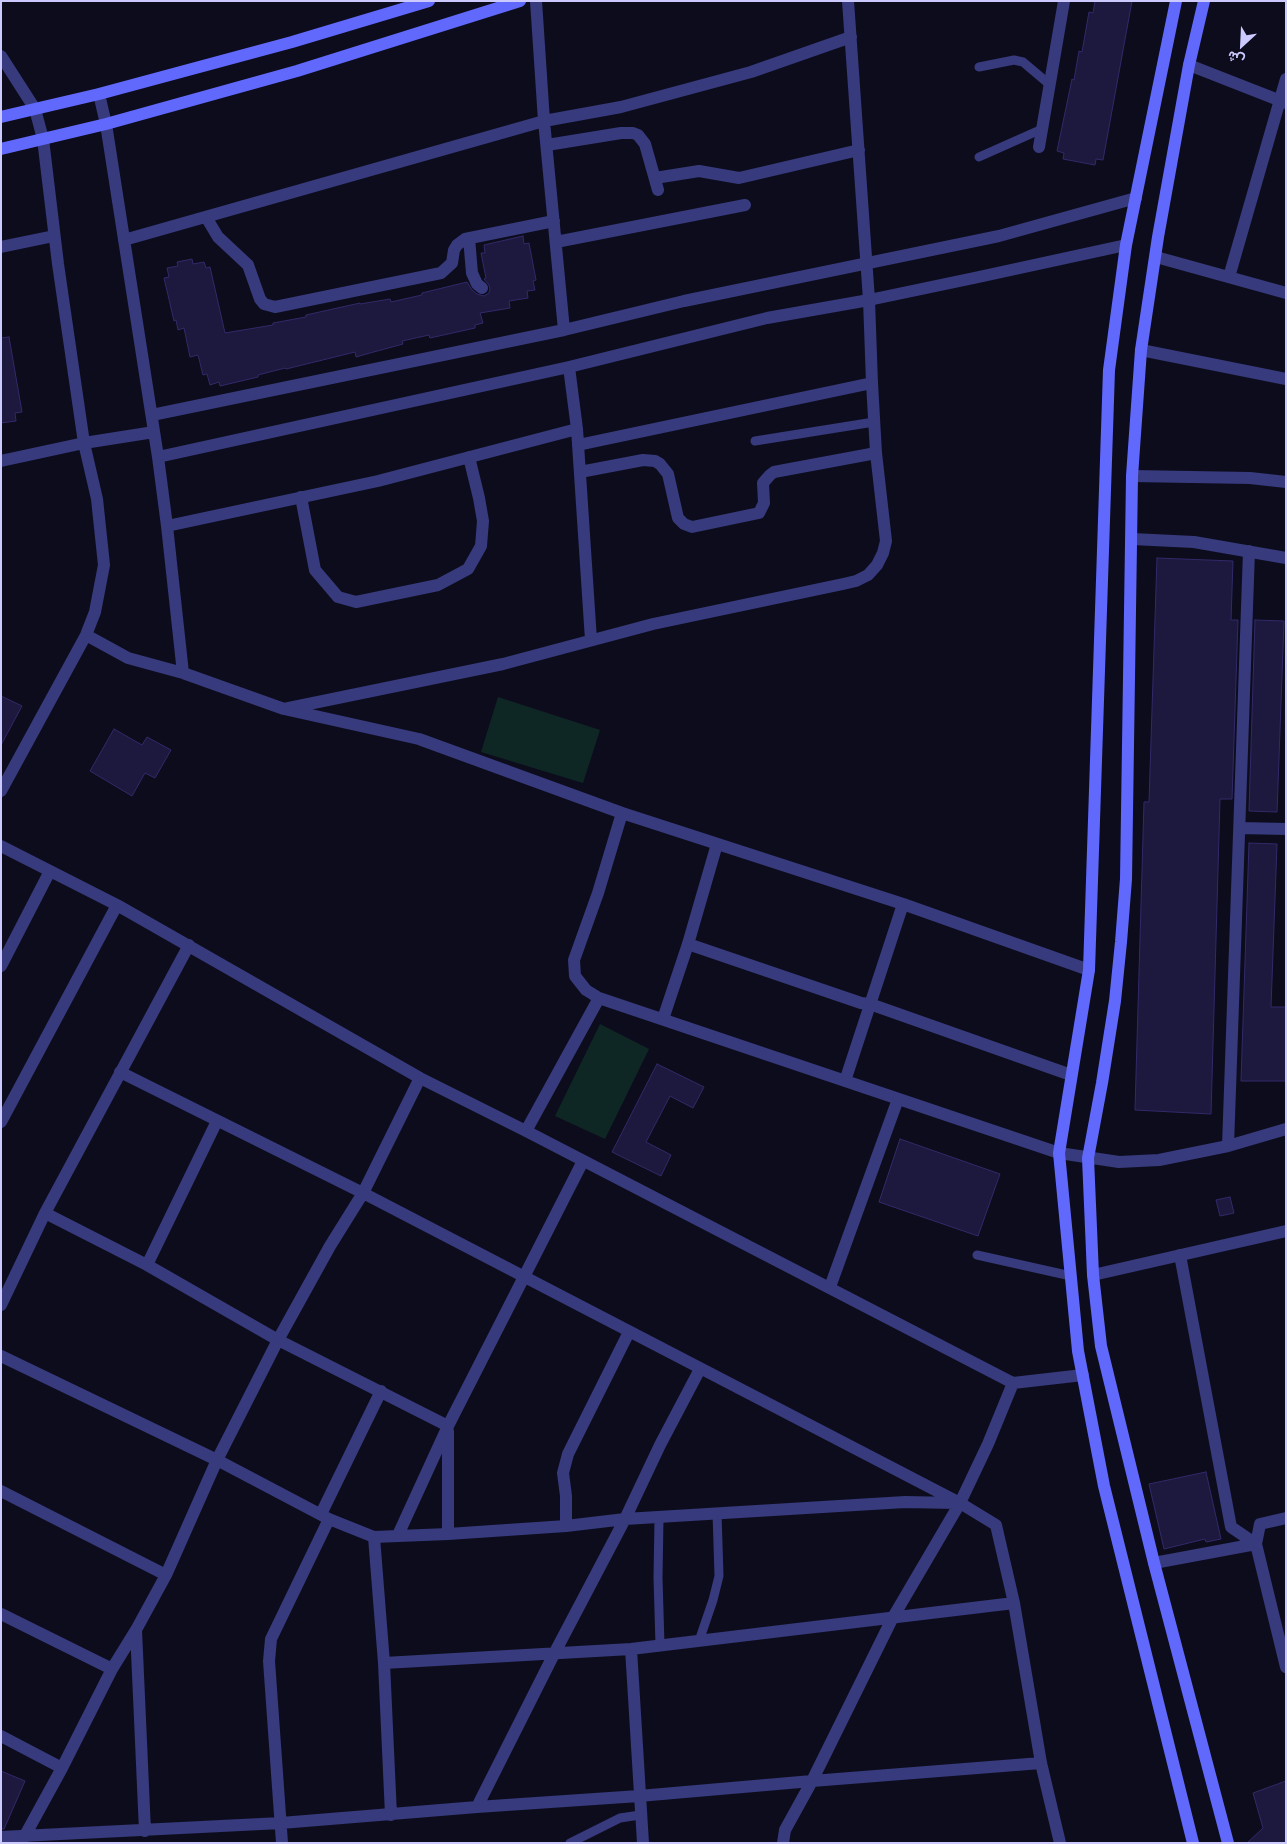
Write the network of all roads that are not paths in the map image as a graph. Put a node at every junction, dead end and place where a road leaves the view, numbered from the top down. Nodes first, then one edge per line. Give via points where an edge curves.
1 (429, 1) edge
2 (520, 1) edge
3 (536, 1) edge
4 (848, 1) edge
5 (1064, 1) edge
6 (1176, 1) edge
7 (1204, 1) edge
8 (851, 37) junction
9 (1, 56) edge
10 (1189, 65) junction
11 (980, 67) dead end
12 (1286, 79) edge
13 (1050, 84) junction
14 (99, 94) junction
15 (1283, 102) edge
16 (36, 109) junction
17 (1, 117) edge
18 (544, 121) junction
19 (106, 124) junction
20 (1042, 130) junction
21 (43, 139) junction
22 (547, 145) junction
23 (1039, 147) dead end
24 (1, 149) edge
25 (859, 150) junction
26 (979, 157) dead end
27 (1136, 198) junction
28 (745, 205) dead end
29 (206, 217) junction
30 (554, 221) junction
31 (54, 236) junction
32 (469, 238) junction
33 (124, 240) junction
34 (556, 242) junction
35 (1126, 245) junction
36 (1, 248) edge
37 (1156, 256) junction
38 (867, 264) junction
39 (1229, 277) junction
40 (482, 288) dead end
41 (1286, 293) edge
42 (870, 300) junction
43 (564, 330) junction
44 (1141, 350) junction
45 (569, 367) junction
46 (1286, 378) edge
47 (872, 383) junction
48 (152, 414) junction
49 (874, 422) junction
50 (577, 429) junction
51 (154, 432) junction
52 (755, 441) dead end
53 (84, 443) junction
54 (578, 445) junction
55 (876, 452) junction
56 (158, 457) junction
57 (469, 457) junction
58 (1, 461) edge
59 (580, 472) junction
60 (1132, 476) junction
61 (1286, 482) edge
62 (301, 497) junction
63 (167, 526) junction
64 (1132, 539) junction
65 (1250, 551) junction
66 (1286, 558) edge
67 (86, 636) junction
68 (591, 640) junction
69 (183, 672) junction
70 (284, 709) junction
71 (1, 791) edge
72 (622, 813) junction
73 (1240, 828) junction
74 (1286, 829) edge
75 (717, 844) junction
76 (1, 846) edge
77 (50, 871) junction
78 (903, 904) junction
79 (117, 905) junction
80 (688, 944) junction
81 (189, 945) junction
82 (1, 966) edge
83 (1088, 970) junction
84 (599, 998) junction
85 (870, 1004) junction
86 (663, 1019) junction
87 (120, 1072) junction
88 (1072, 1076) junction
89 (420, 1078) junction
90 (845, 1081) junction
91 (898, 1099) junction
92 (217, 1121) junction
93 (1, 1122) edge
94 (1286, 1129) edge
95 (526, 1131) junction
96 (1228, 1146) junction
97 (1059, 1153) junction
98 (1088, 1158) junction
99 (582, 1161) junction
100 (363, 1193) junction
101 (45, 1213) junction
102 (1286, 1232) edge
103 (977, 1255) dead end
104 (1180, 1256) junction
105 (147, 1266) junction
106 (1093, 1275) junction
107 (1071, 1276) junction
108 (523, 1277) junction
109 (830, 1287) junction
110 (1, 1305) edge
111 (629, 1332) junction
112 (278, 1340) junction
113 (1, 1356) edge
114 (700, 1369) junction
115 (1083, 1375) junction
116 (1014, 1383) junction
117 (381, 1391) junction
118 (448, 1426) junction
119 (218, 1460) junction
120 (1, 1491) edge
121 (960, 1504) junction
122 (717, 1513) junction
123 (325, 1517) junction
124 (659, 1518) junction
125 (1286, 1518) edge
126 (626, 1519) junction
127 (566, 1526) junction
128 (448, 1534) junction
129 (398, 1535) junction
130 (374, 1536) junction
131 (1256, 1544) junction
132 (1154, 1563) junction
133 (166, 1575) junction
134 (1014, 1603) junction
135 (1, 1614) edge
136 (892, 1619) junction
137 (136, 1630) junction
138 (699, 1641) junction
139 (660, 1645) junction
140 (631, 1649) junction
141 (554, 1654) junction
142 (384, 1663) junction
143 (1286, 1667) edge
144 (112, 1669) junction
145 (1, 1736) edge
146 (1041, 1763) junction
147 (62, 1768) junction
148 (812, 1781) junction
149 (639, 1796) junction
150 (477, 1806) junction
151 (391, 1815) junction
152 (640, 1815) junction
153 (281, 1823) junction
154 (144, 1831) junction
155 (1, 1836) edge
156 (22, 1839) edge
157 (282, 1843) edge
158 (570, 1843) edge
159 (643, 1843) edge
160 (782, 1843) edge
161 (1060, 1843) edge
162 (1193, 1843) edge
163 (1228, 1843) edge

1 - 14 main road
2 - 19 main road via 297,71
3 - 18 street
4 - 8 street
5 - 13 street
6 - 27 main road
7 - 10 main road
8 - 18 street via 751,72 621,106
8 - 25 street
9 - 16 street
10 - 15 street
10 - 37 main road
11 - 13 lane via 1014,60 1023,62
12 - 15 street
13 - 20 street
14 - 16 main road
14 - 19 street
15 - 39 street
16 - 17 main road
16 - 21 street
18 - 22 street
18 - 29 street
19 - 21 main road
19 - 33 street
20 - 23 street
20 - 26 lane
21 - 24 main road
21 - 31 street
22 - 25 street via 621,132 633,133 646,144 657,184 699,171 739,178
22 - 30 street
25 - 38 street
27 - 35 main road
27 - 38 street via 999,236
28 - 34 street
29 - 32 street via 218,237 248,265 260,299 276,307 441,272 452,264 457,245
29 - 33 street
30 - 32 street
30 - 34 street
31 - 36 street
31 - 53 street
32 - 40 street via 472,273
33 - 48 street
34 - 43 street
35 - 42 street
35 - 83 main road via 1109,370
37 - 39 street
37 - 44 main road
38 - 42 street
38 - 43 street via 684,301
39 - 41 street
42 - 45 street via 767,318
42 - 47 street
43 - 48 street
44 - 46 street
44 - 60 main road
45 - 50 street
45 - 56 street
47 - 49 street
47 - 54 street
48 - 51 street
49 - 52 lane
49 - 55 street
50 - 54 street
50 - 57 street
51 - 53 street
51 - 56 street
53 - 58 street
53 - 67 street via 97,499 104,566 95,612
54 - 59 street
55 - 59 street via 774,472 763,483 764,503 759,513 692,527 680,521 668,474 655,461 643,460
55 - 68 street via 886,541 883,554 868,575 844,584
56 - 63 street
57 - 62 street
57 - 62 street via 483,521 481,546 468,569 438,585 356,602 338,597 315,570
59 - 68 street
60 - 61 street via 1250,478
60 - 64 main road
62 - 63 street
63 - 69 street
64 - 65 street via 1194,542
64 - 98 main road via 1126,870 1121,942 1115,1001
65 - 66 street
65 - 73 street
67 - 69 street via 128,658
67 - 71 street
68 - 70 street via 503,664
69 - 70 street
70 - 72 street via 419,739
72 - 75 street
72 - 84 street via 574,960 575,976 586,990
73 - 74 street
73 - 96 street
75 - 78 street
75 - 80 street
76 - 77 street
77 - 79 street
77 - 82 street
78 - 83 street
78 - 85 street
79 - 81 street
79 - 93 street
80 - 85 street
80 - 86 street
81 - 87 street
81 - 89 street
83 - 88 main road
84 - 86 street
84 - 95 street
85 - 88 street
85 - 90 street
86 - 90 street
87 - 92 street
87 - 101 street
88 - 97 main road
89 - 95 street
89 - 100 street
90 - 91 street
91 - 97 street
91 - 109 street
92 - 100 street
92 - 105 street
94 - 96 street
95 - 99 street
96 - 98 street via 1159,1160 1119,1162
97 - 98 street
97 - 107 main road
98 - 106 main road
99 - 108 street
99 - 109 street
100 - 108 street
100 - 112 street
101 - 105 street
101 - 110 street
102 - 104 street
103 - 107 lane
104 - 106 street
104 - 131 street via 1231,1527
105 - 112 street
106 - 132 main road via 1101,1346
107 - 115 main road
108 - 111 street
108 - 118 street
109 - 116 street
111 - 114 street
111 - 127 street via 568,1454 564,1473
112 - 117 street
112 - 119 street
113 - 119 street
114 - 121 street
114 - 126 street
115 - 116 street
115 - 162 main road via 1104,1486
116 - 121 street
117 - 118 street
117 - 123 street
118 - 128 street
118 - 129 street
119 - 123 street
119 - 133 street
120 - 133 street
121 - 122 street via 905,1502
121 - 134 street via 996,1525
121 - 136 street
122 - 124 street
122 - 138 lane via 719,1576
123 - 130 street
123 - 153 street via 271,1639 269,1661
124 - 126 street
124 - 139 lane
125 - 131 street via 1260,1524
126 - 127 street
126 - 141 street
127 - 128 street
128 - 129 street
129 - 130 street
130 - 142 street
131 - 132 street
131 - 143 street
132 - 163 main road
133 - 137 street
134 - 136 street
134 - 146 street
135 - 144 street
136 - 138 street
136 - 148 street
137 - 144 street
137 - 154 street
138 - 139 street
139 - 140 street
140 - 141 street
140 - 149 street
141 - 142 street
141 - 150 street
142 - 151 street
144 - 147 street
145 - 147 street
146 - 148 street
146 - 161 street
147 - 156 street
148 - 149 street
148 - 160 street via 785,1830
149 - 150 street
149 - 152 street
150 - 151 street
151 - 153 street
152 - 158 lane via 620,1818
152 - 159 street
153 - 154 street
153 - 157 street
154 - 156 street
155 - 156 street

